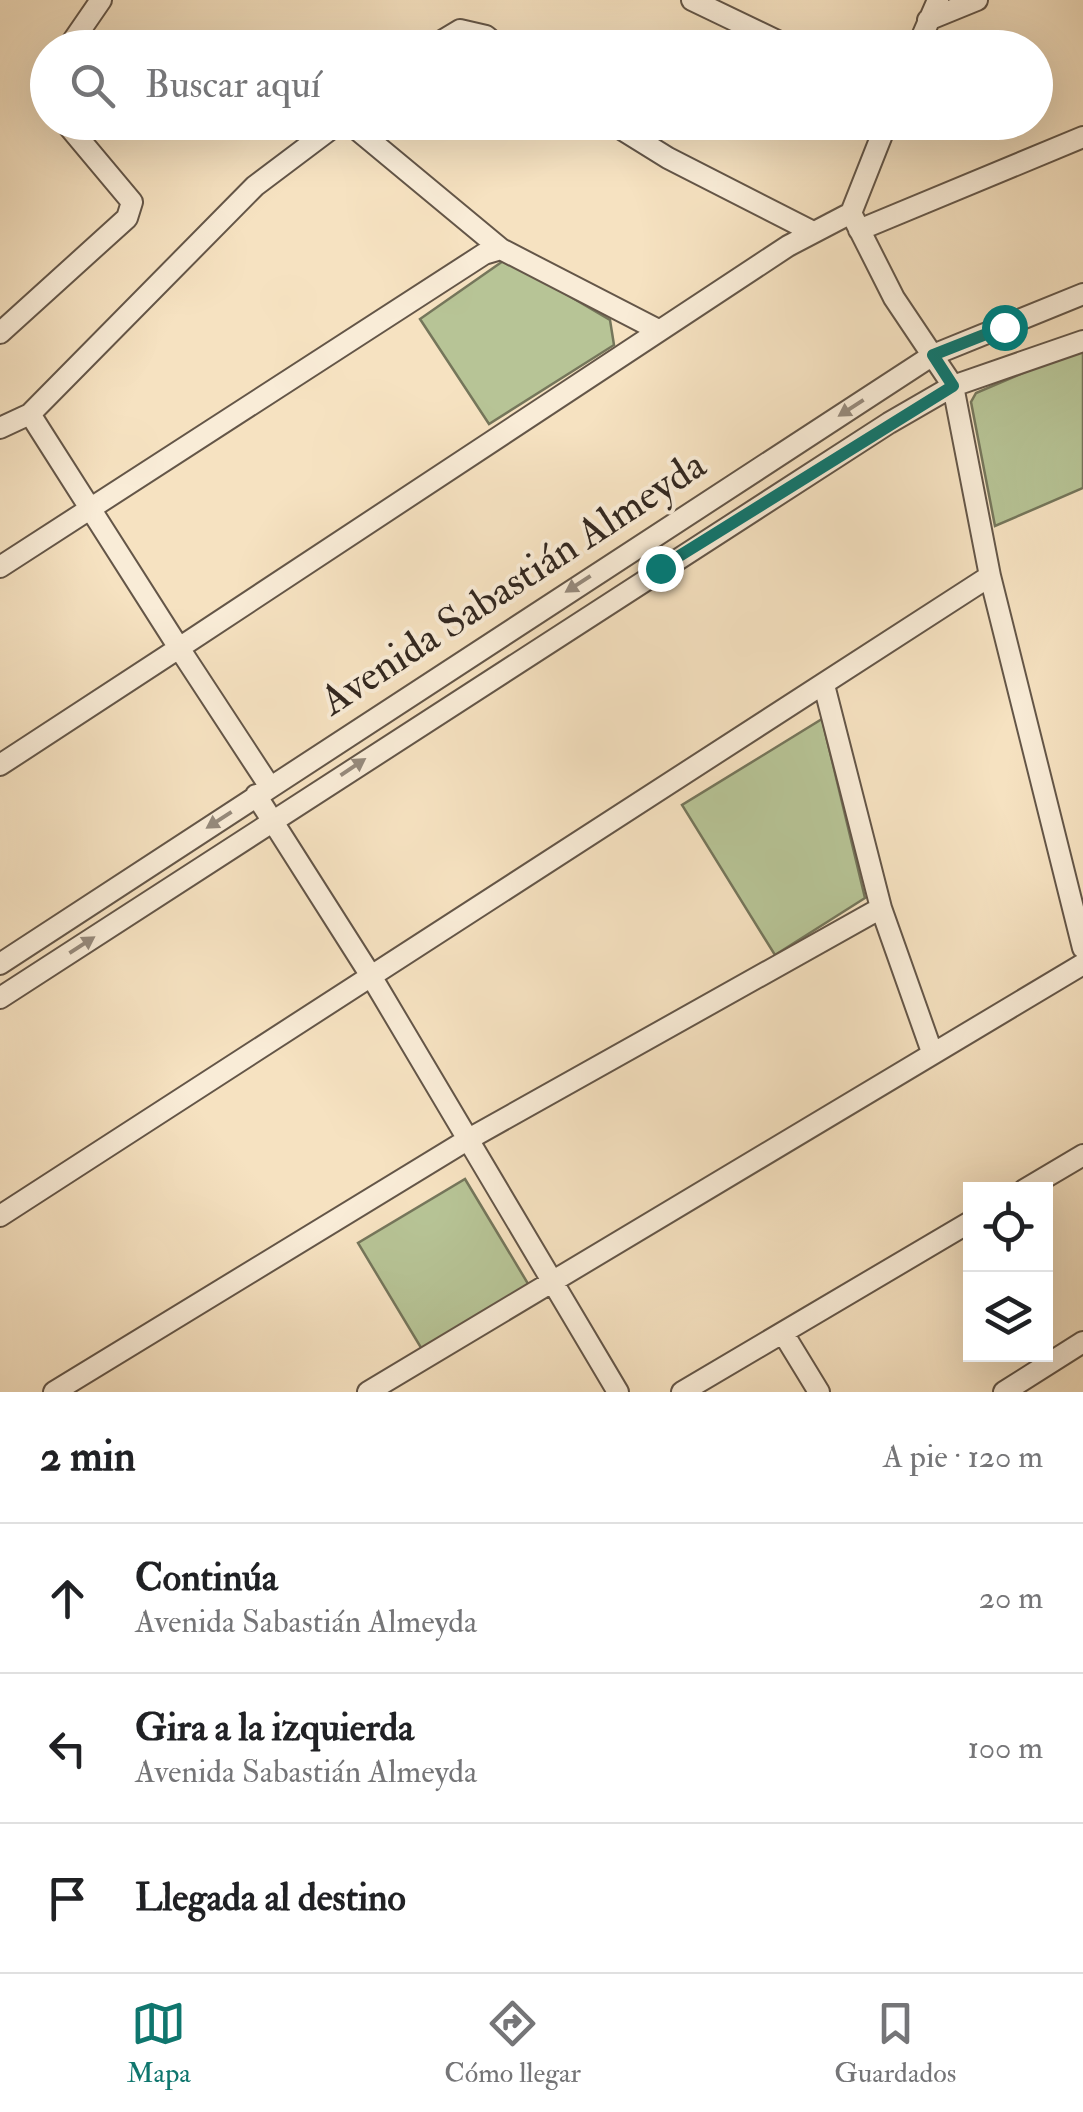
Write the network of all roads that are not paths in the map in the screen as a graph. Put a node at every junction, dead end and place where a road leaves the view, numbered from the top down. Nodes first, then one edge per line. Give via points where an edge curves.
1 (101, 0) edge
2 (692, 0) edge
3 (938, 0) edge
4 (977, 0) edge
5 (928, 20) junction
6 (80, 30) edge
7 (754, 30) edge
8 (924, 30) edge
9 (1083, 137) edge
10 (79, 140) edge
11 (316, 140) edge
12 (370, 140) edge
13 (639, 140) edge
14 (881, 140) edge
15 (855, 222) junction
16 (813, 232) junction
17 (501, 249) junction
18 (1083, 294) edge
19 (658, 330) junction
20 (0, 333) edge
21 (1083, 341) edge
22 (933, 355) junction
23 (953, 386) junction
24 (30, 414) junction
25 (0, 428) edge
26 (90, 508) junction
27 (0, 567) edge
28 (990, 576) junction
29 (179, 648) junction
30 (824, 685) junction
31 (0, 765) edge
32 (263, 791) junction
33 (274, 820) junction
34 (881, 908) junction
35 (1083, 948) edge
36 (0, 964) edge
37 (1083, 964) edge
38 (372, 976) junction
39 (0, 998) edge
40 (932, 1052) junction
41 (467, 1140) junction
42 (1083, 1154) edge
43 (1037, 1182) edge
44 (0, 1216) edge
45 (963, 1226) edge
46 (551, 1280) junction
47 (784, 1333) junction
48 (1083, 1342) edge
49 (1006, 1391) edge
50 (54, 1392) edge
51 (368, 1392) edge
52 (618, 1392) edge
53 (682, 1392) edge
54 (819, 1392) edge

1 - 6 street
2 - 7 street
3 - 5 street
4 - 5 street
5 - 8 street
9 - 15 street
10 - 20 street via 132,202 127,218
11 - 24 street via 254,186
12 - 17 street
13 - 16 street
14 - 15 street
15 - 16 street
15 - 22 street
16 - 19 street
17 - 19 street
17 - 26 street via 457,268
18 - 22 street, Avenida Sabastián Almeyda
19 - 29 street
21 - 23 street, Avenida Sabastián Almeyda
22 - 23 street
22 -> 32 street, Avenida Sabastián Almeyda
23 - 28 street
33 -> 23 street, Avenida Sabastián Almeyda
24 - 25 street
24 - 26 street
26 - 27 street
26 - 29 street
28 - 30 street
28 - 35 street
29 - 31 street
29 - 32 street
30 - 34 street
30 - 38 street
32 - 33 street
32 -> 36 street, Avenida Sabastián Almeyda
33 - 38 street
39 -> 33 street, Avenida Sabastián Almeyda
34 - 40 street
34 - 41 street
37 - 40 street
38 - 41 street
38 - 44 street
40 - 46 street
41 - 46 street
41 - 50 street
42 - 43 street
45 - 47 street
46 - 51 street
46 - 52 street
47 - 53 street
47 - 54 street
48 - 49 street

